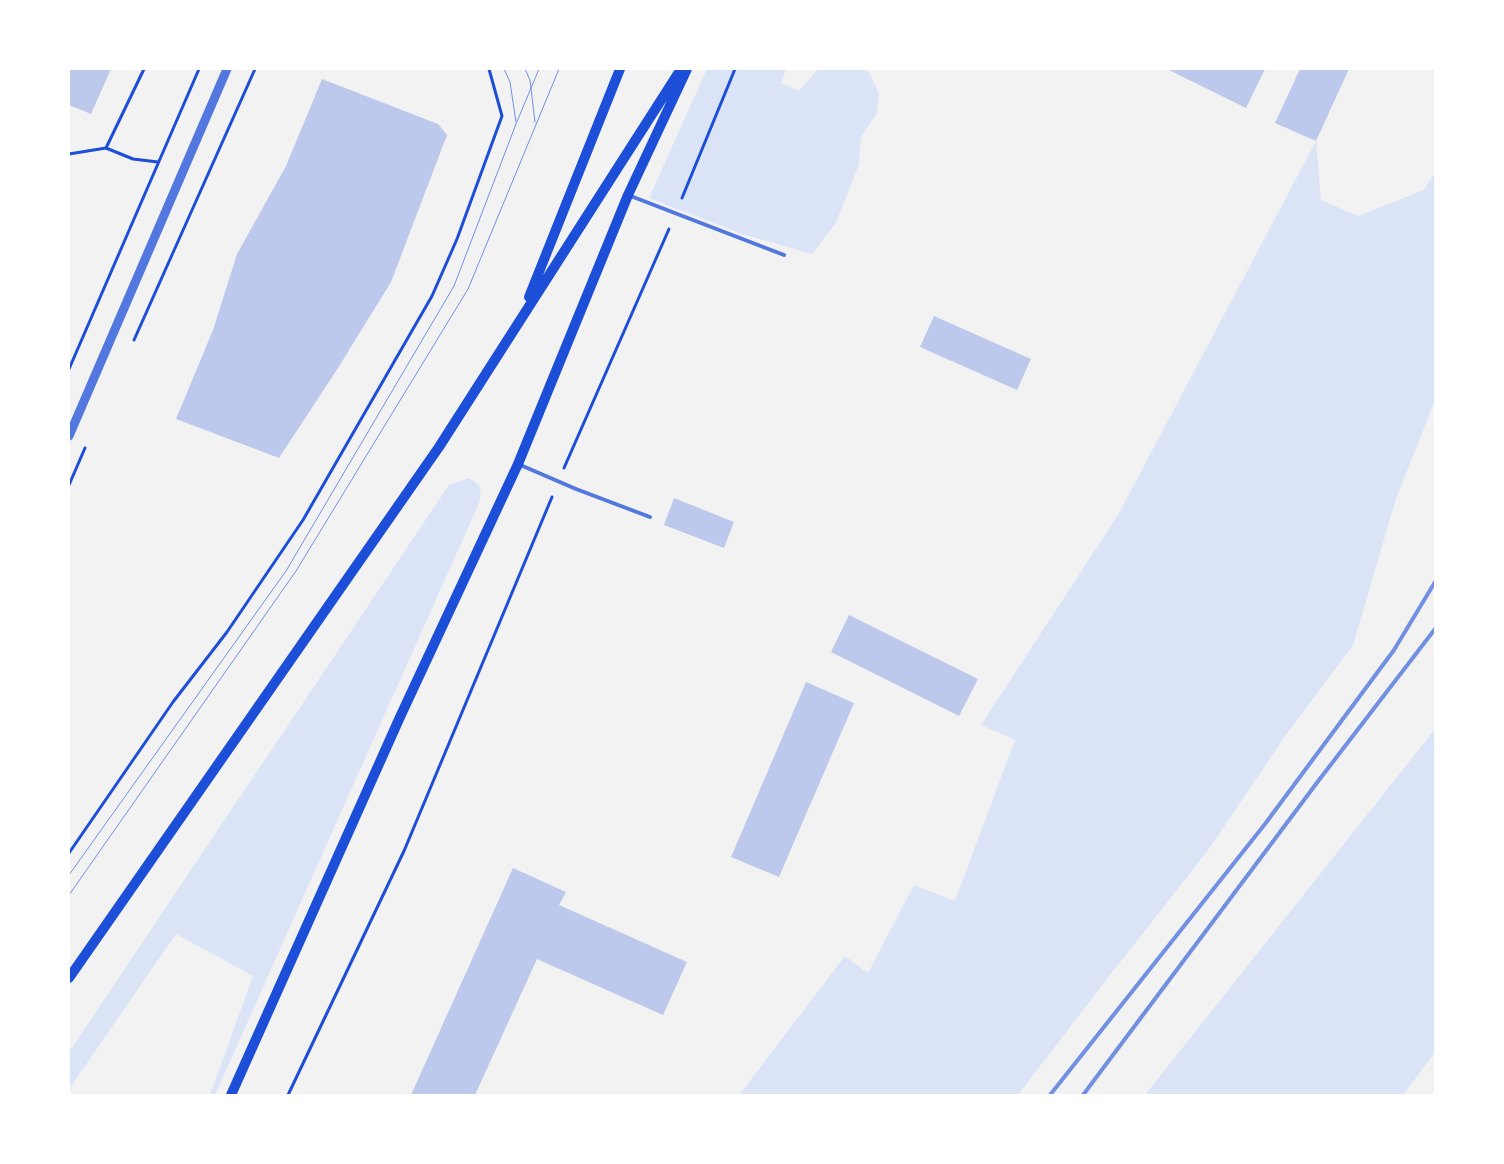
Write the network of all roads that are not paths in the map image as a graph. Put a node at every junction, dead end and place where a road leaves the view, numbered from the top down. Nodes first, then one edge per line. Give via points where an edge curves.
1 (227, 69) edge
2 (620, 69) edge
3 (681, 69) edge
4 (687, 69) edge
5 (628, 195) junction
6 (784, 255) dead end
7 (520, 319) junction
8 (69, 436) edge
9 (518, 464) junction
10 (650, 518) dead end
11 (69, 978) edge
12 (231, 1095) edge

1 - 8 street
2 - 7 main road
3 - 7 main road
4 - 5 main road
5 - 6 lane
5 - 9 main road
7 - 11 main road via 440,447
9 - 10 lane
9 - 12 main road via 400,717

